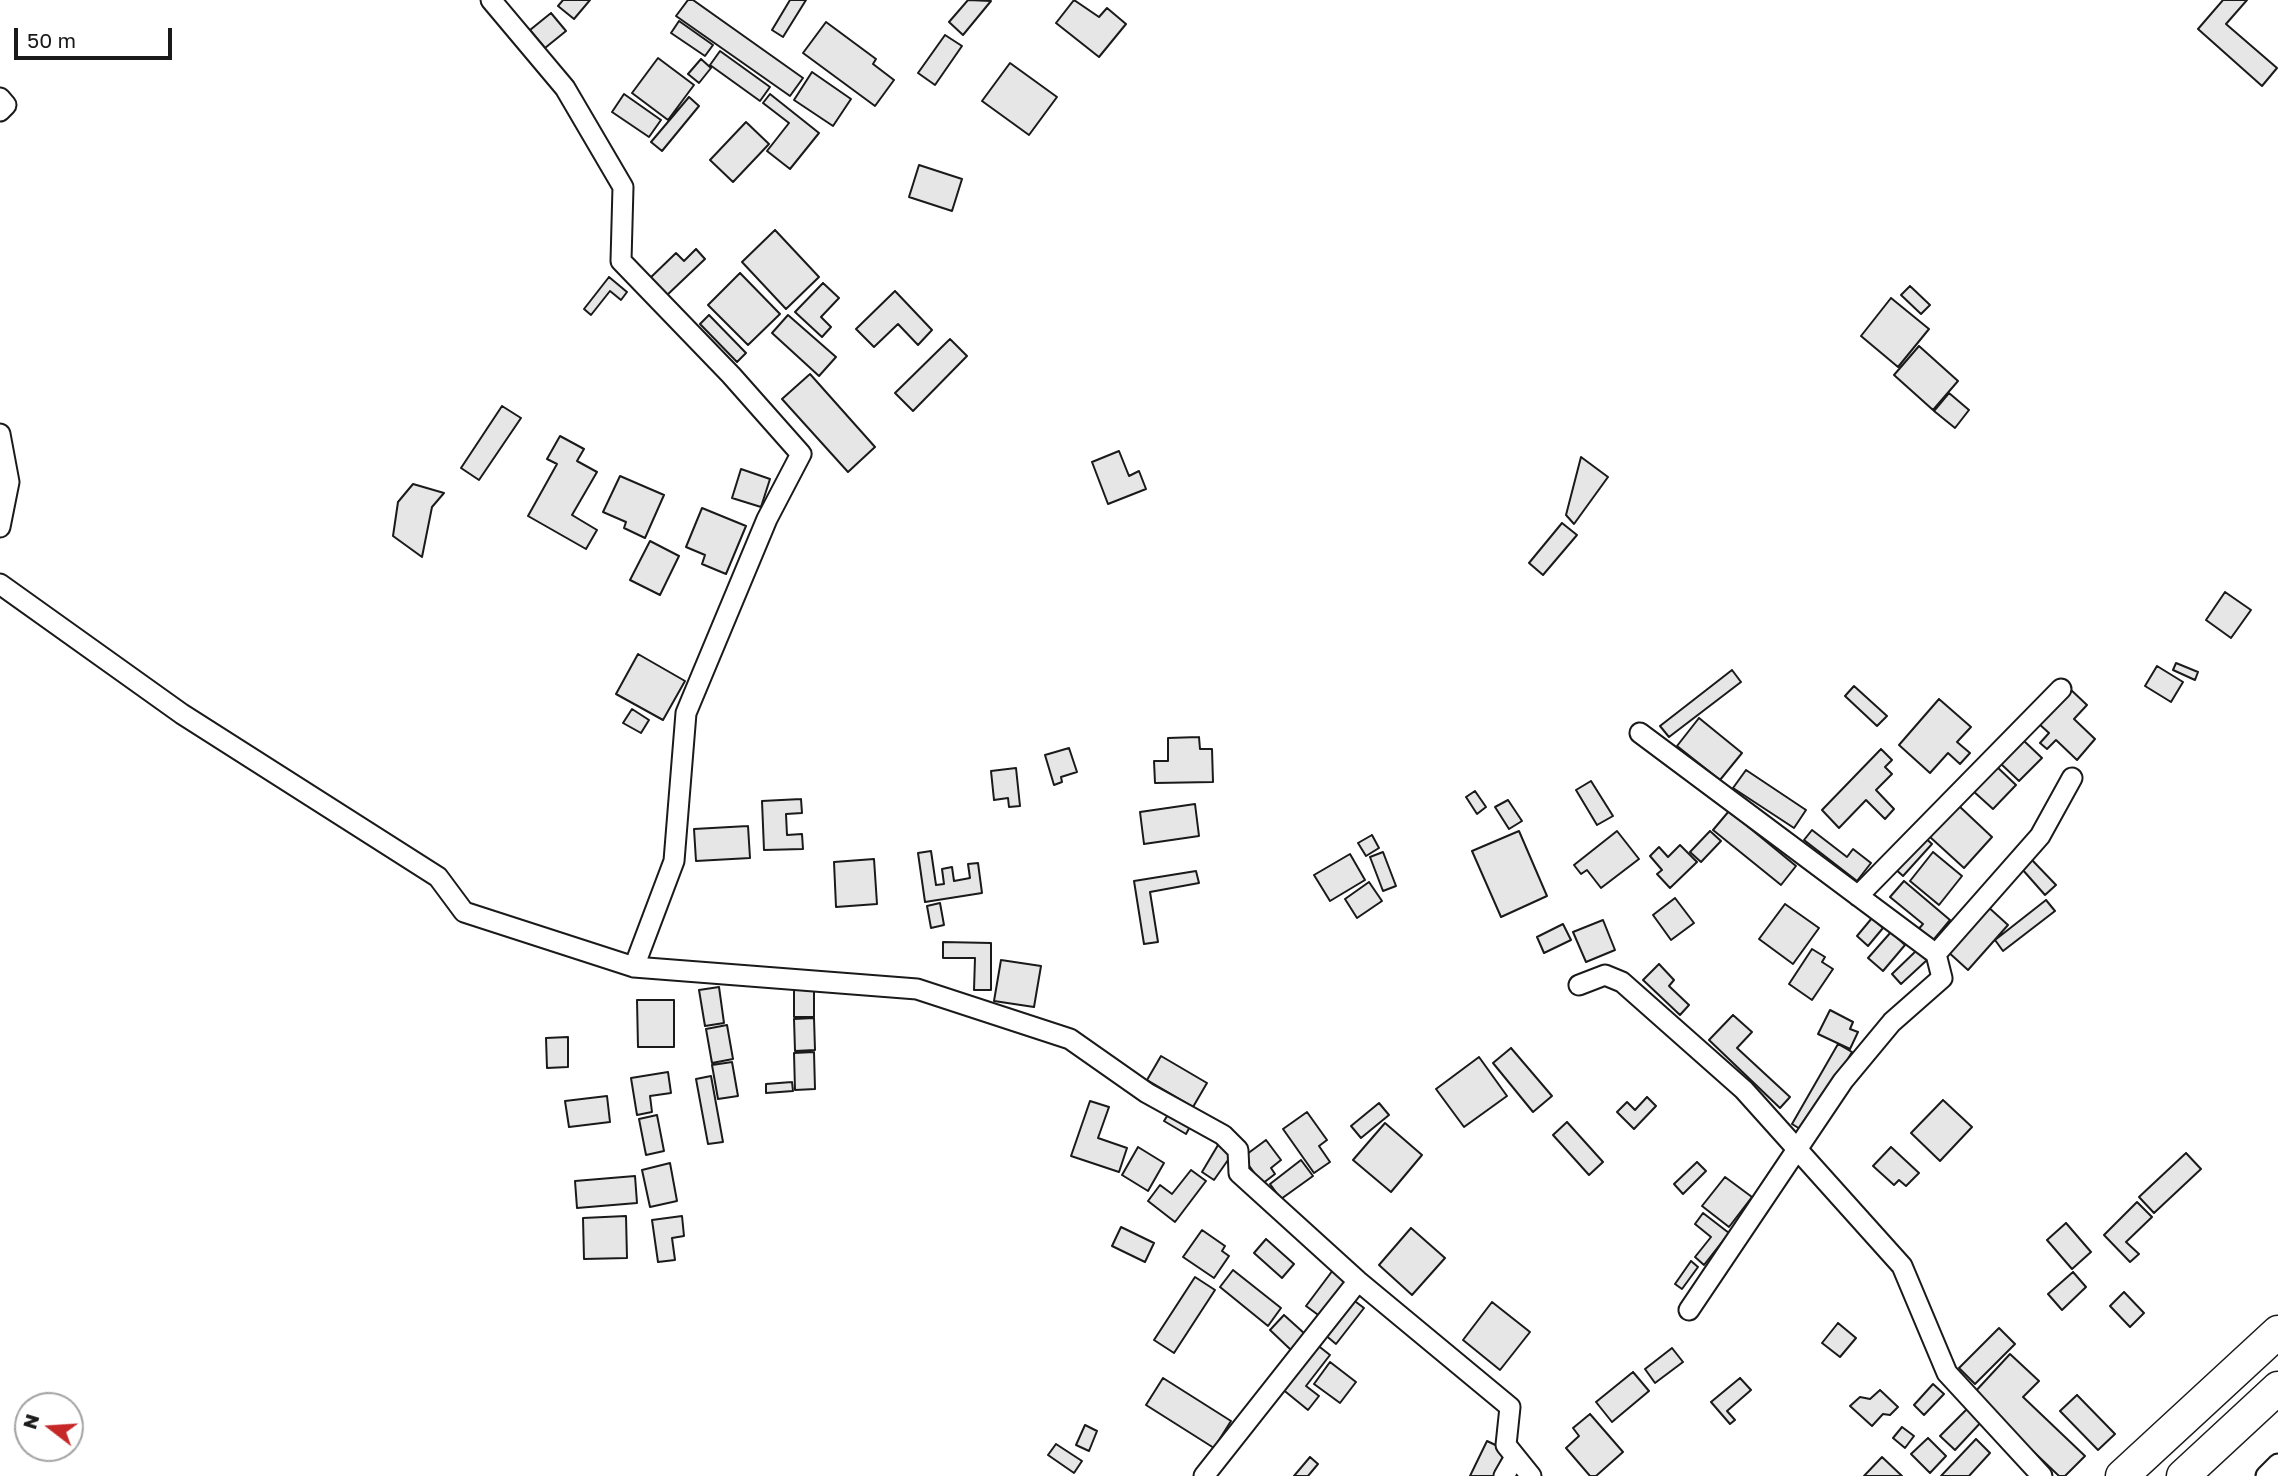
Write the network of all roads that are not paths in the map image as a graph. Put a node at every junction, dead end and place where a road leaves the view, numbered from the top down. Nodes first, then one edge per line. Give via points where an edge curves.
1 (491, 0) edge
2 (0, 97) edge
3 (0, 111) edge
4 (0, 434) edge
5 (0, 527) edge
6 (0, 584) edge
7 (2061, 690) dead end
8 (1640, 733) dead end
9 (2072, 778) dead end
10 (1858, 895) junction
11 (1936, 954) junction
12 (635, 967) junction
13 (1579, 985) dead end
14 (1798, 1150) junction
15 (1358, 1281) junction
16 (1689, 1310) dead end
17 (2278, 1332) edge
18 (2278, 1388) edge
19 (1516, 1457) junction
20 (2278, 1464) edge
21 (1204, 1476) edge
22 (1504, 1476) edge
23 (1531, 1476) edge
24 (2042, 1476) edge
25 (2122, 1476) edge
26 (2183, 1476) edge
27 (2266, 1476) edge

1 - 12 street via 565,88 623,187 621,261 801,454 767,519 686,713 674,861
2 - 3 street via 6,105
4 - 5 street via 9,482
6 - 12 street via 182,714 438,877 464,912
7 - 10 street
8 - 10 street
9 - 11 street via 2040,836
10 - 11 street
11 - 14 street via 1942,978 1892,1022 1843,1081
12 - 15 street via 917,989 1070,1040 1147,1093 1223,1135 1238,1150 1239,1173
13 - 14 street via 1605,975 1622,982 1744,1090
14 - 16 street
14 - 24 street via 1902,1266 1947,1373
15 - 19 street via 1510,1407 1506,1445
15 - 21 street
17 - 25 highway
18 - 26 highway
19 - 22 street
19 - 23 street
20 - 27 street

